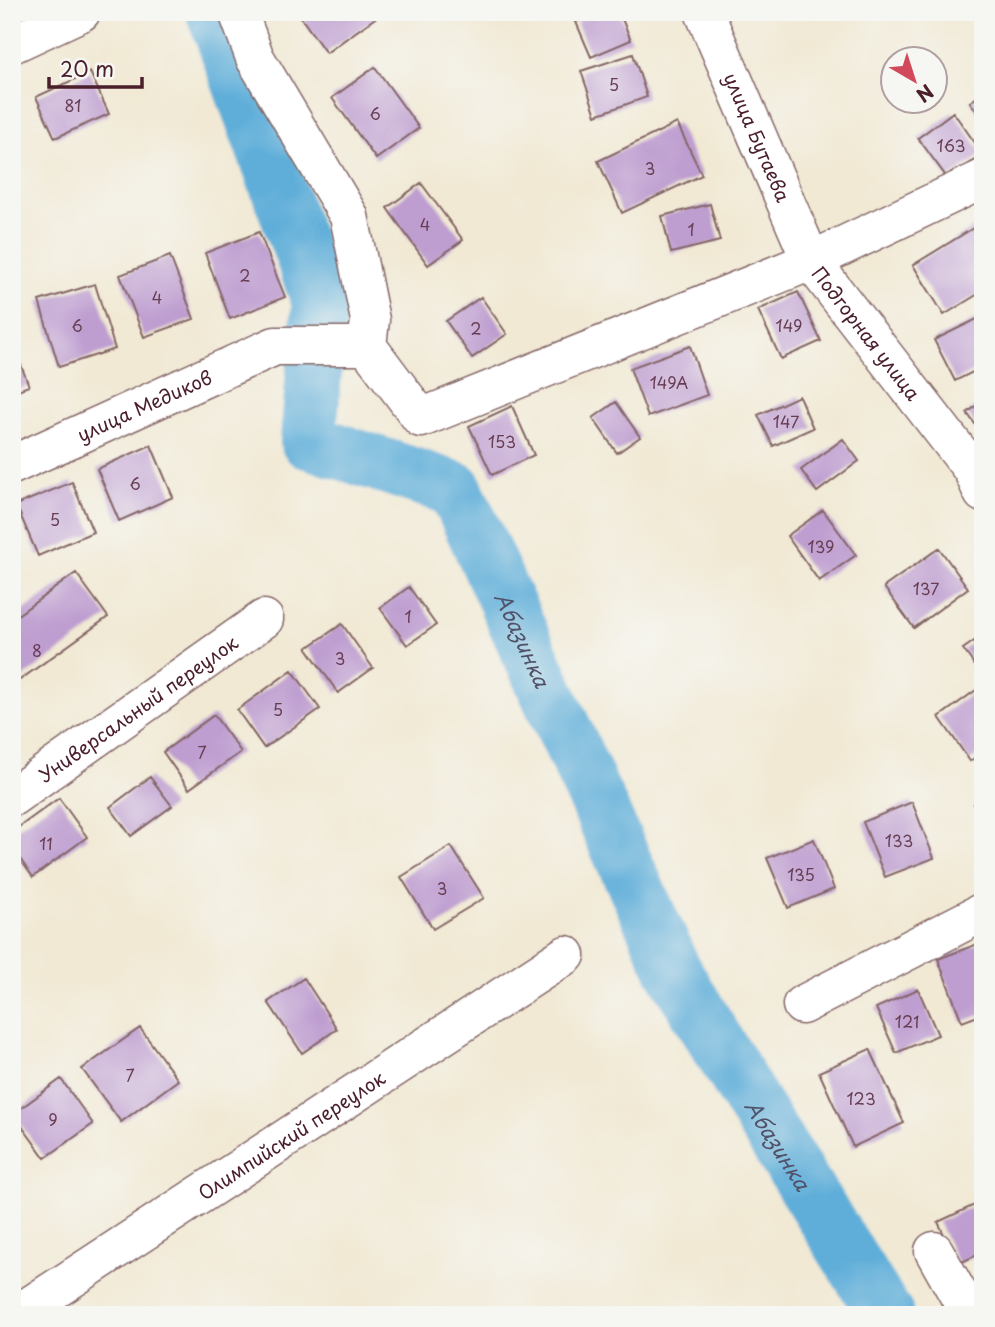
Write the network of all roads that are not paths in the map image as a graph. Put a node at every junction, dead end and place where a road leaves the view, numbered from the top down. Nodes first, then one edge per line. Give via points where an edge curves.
1 (81, 12) edge
2 (238, 12) edge
3 (704, 12) edge
4 (12, 44) edge
5 (983, 179) edge
6 (811, 261) junction
7 (367, 346) junction
8 (12, 466) edge
9 (983, 493) edge
10 (264, 620) dead end
11 (12, 797) edge
12 (983, 912) edge
13 (565, 955) dead end
14 (802, 1005) dead end
15 (934, 1251) dead end
16 (16, 1315) edge
17 (971, 1315) edge

1 - 4 street
2 - 7 street via 255,58 349,216 370,320
3 - 6 street, улица Бутаева
5 - 6 street, Подгорная улица
6 - 7 street via 421,418
6 - 9 street, Подгорная улица via 972,469
7 - 8 street, улица Медиков via 275,346
10 - 11 street, Универсальный переулок
12 - 14 street
13 - 16 street, Олимпийский переулок
15 - 17 street

